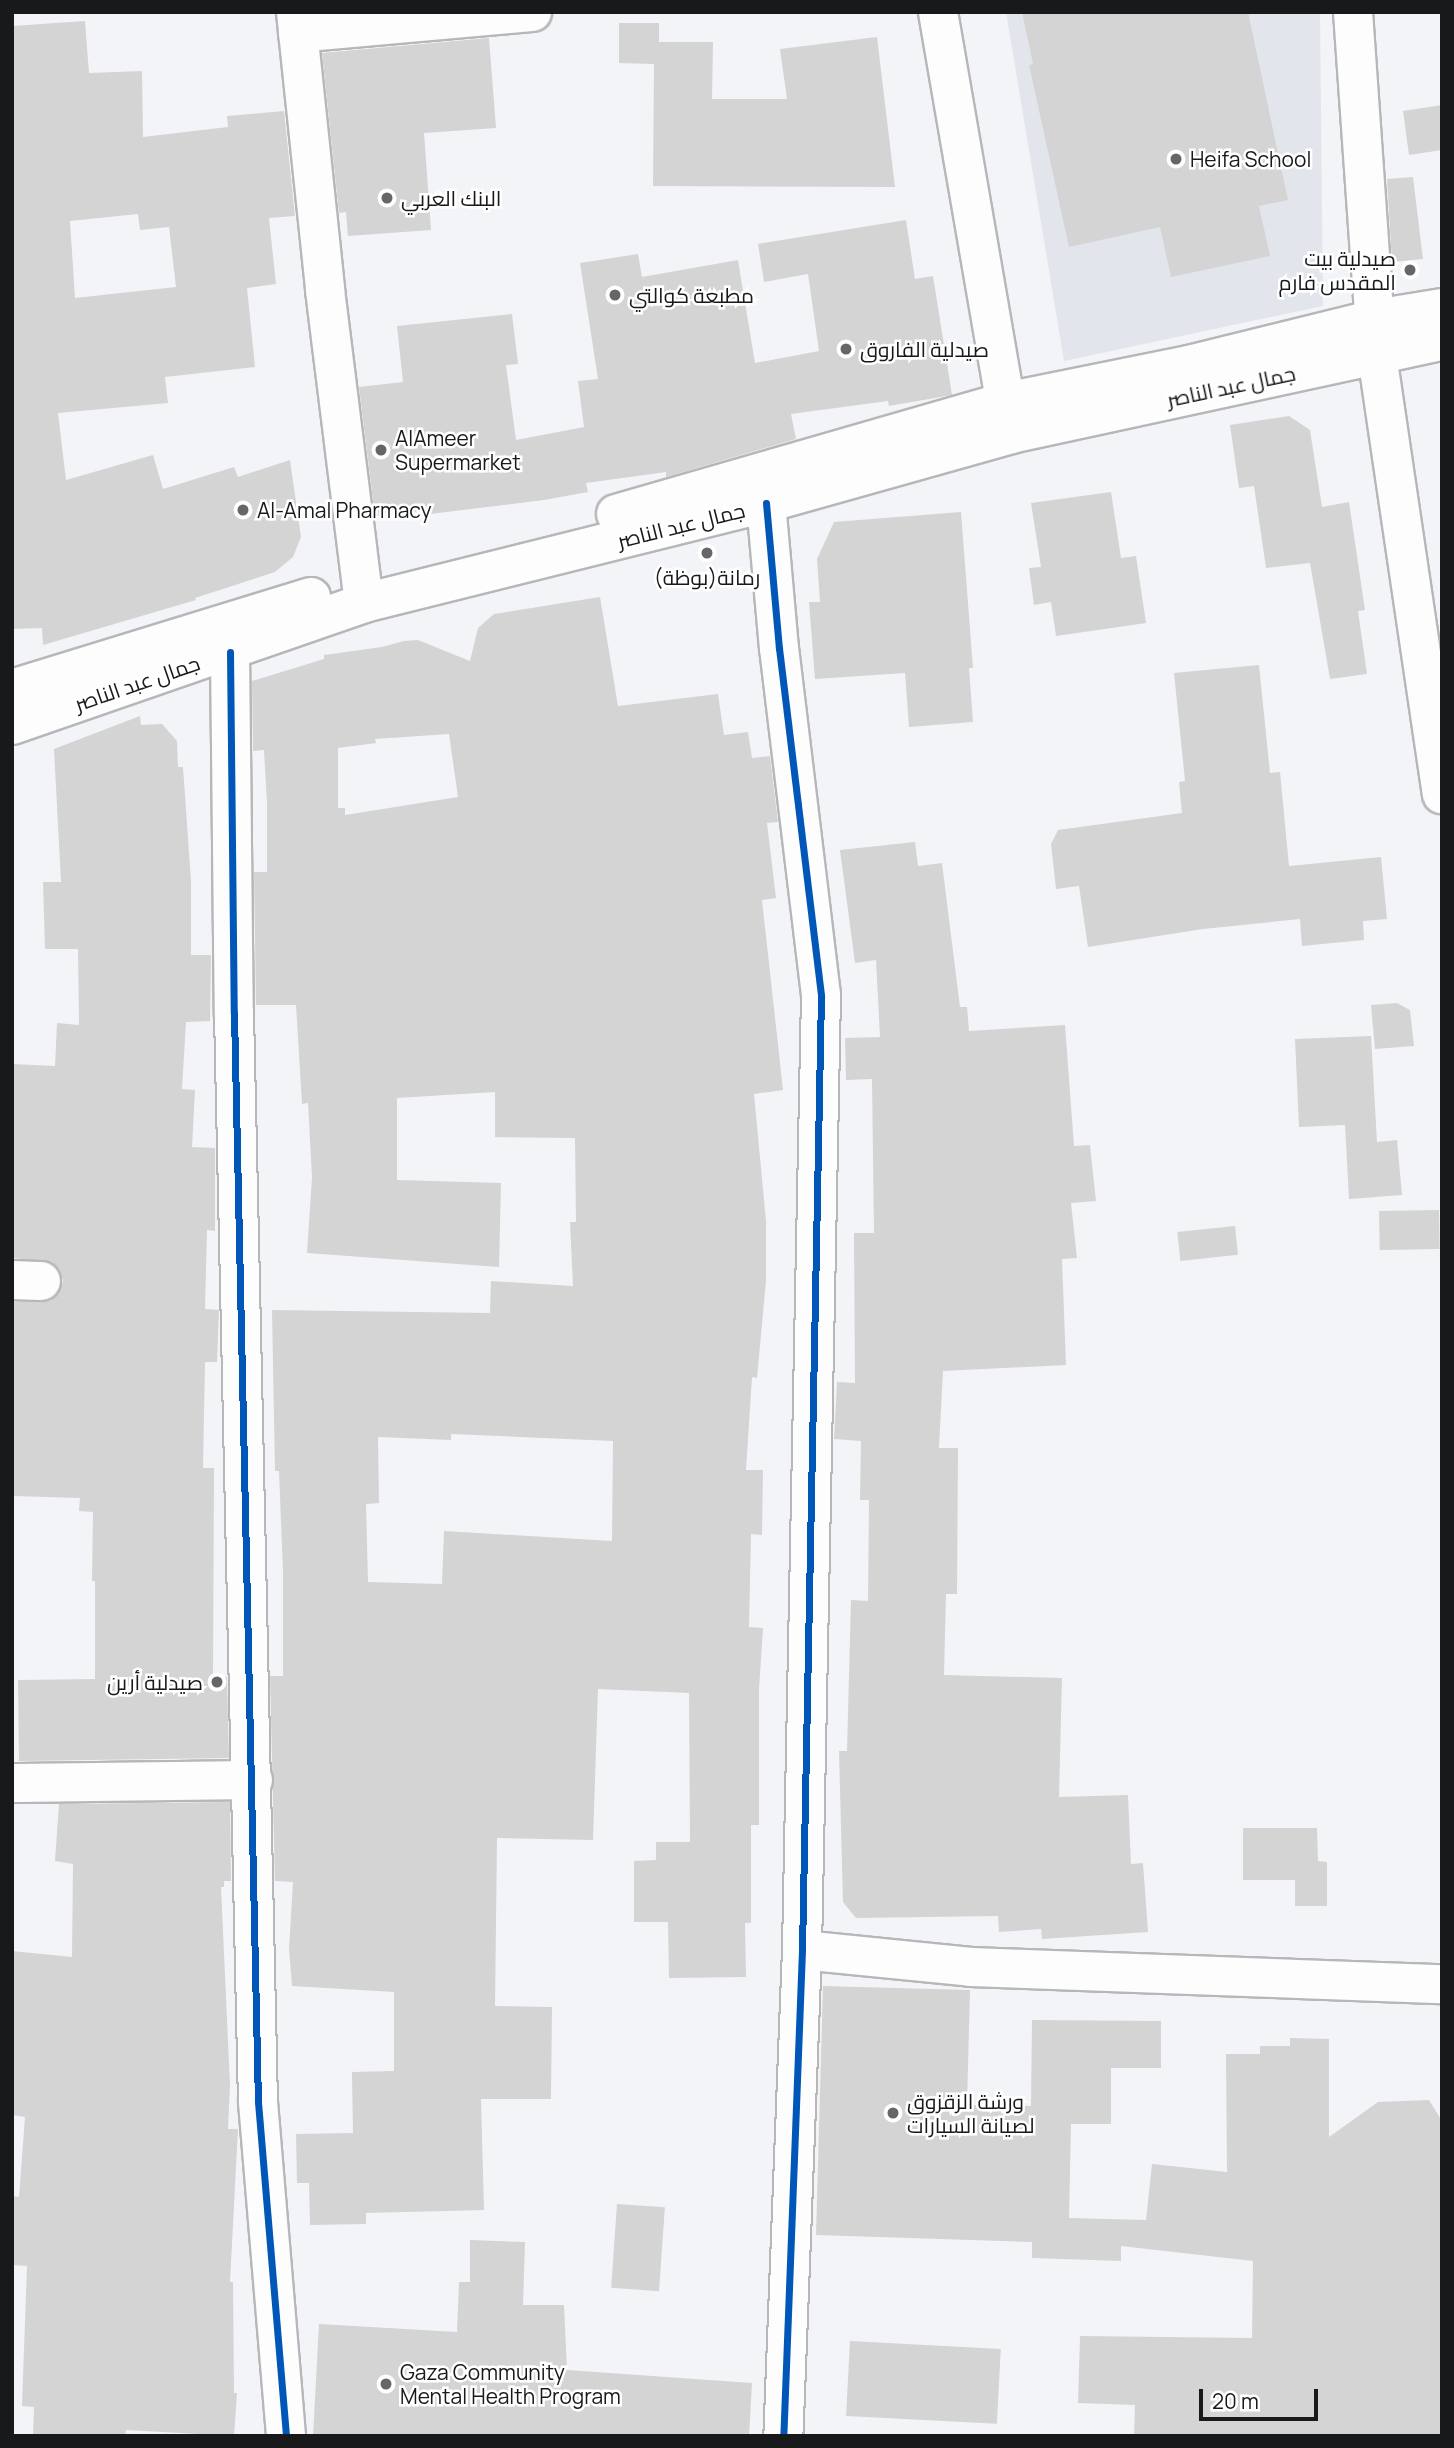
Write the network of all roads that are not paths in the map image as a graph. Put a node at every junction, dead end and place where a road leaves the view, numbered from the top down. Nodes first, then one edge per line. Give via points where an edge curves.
1 (532, 12) edge
2 (938, 12) edge
3 (1353, 12) edge
4 (297, 22) edge
5 (1442, 308) edge
6 (1376, 337) junction
7 (1442, 341) edge
8 (1008, 418) junction
9 (766, 503) junction
10 (363, 593) junction
11 (230, 652) junction
12 (12, 689) edge
13 (12, 725) edge
14 (1442, 794) edge
15 (253, 1780) junction
16 (12, 1783) edge
17 (802, 1950) junction
18 (1442, 1984) edge
19 (286, 2436) edge
20 (783, 2436) edge

1 - 4 street
2 - 8 street
3 - 6 street
4 - 10 street
5 - 6 street, جمال عبد الناصر
6 - 7 street, جمال عبد الناصر
6 - 8 street, جمال عبد الناصر
6 - 14 street
8 - 9 street, جمال عبد الناصر
8 - 10 street, جمال عبد الناصر via 719,486
9 - 10 street, جمال عبد الناصر
9 - 17 street via 821,995
10 - 11 street, جمال عبد الناصر
10 - 12 street, جمال عبد الناصر
11 - 13 street, جمال عبد الناصر
11 - 15 street
15 - 16 street
15 - 19 street via 258,2102
17 - 18 street via 971,1967
17 - 20 street

